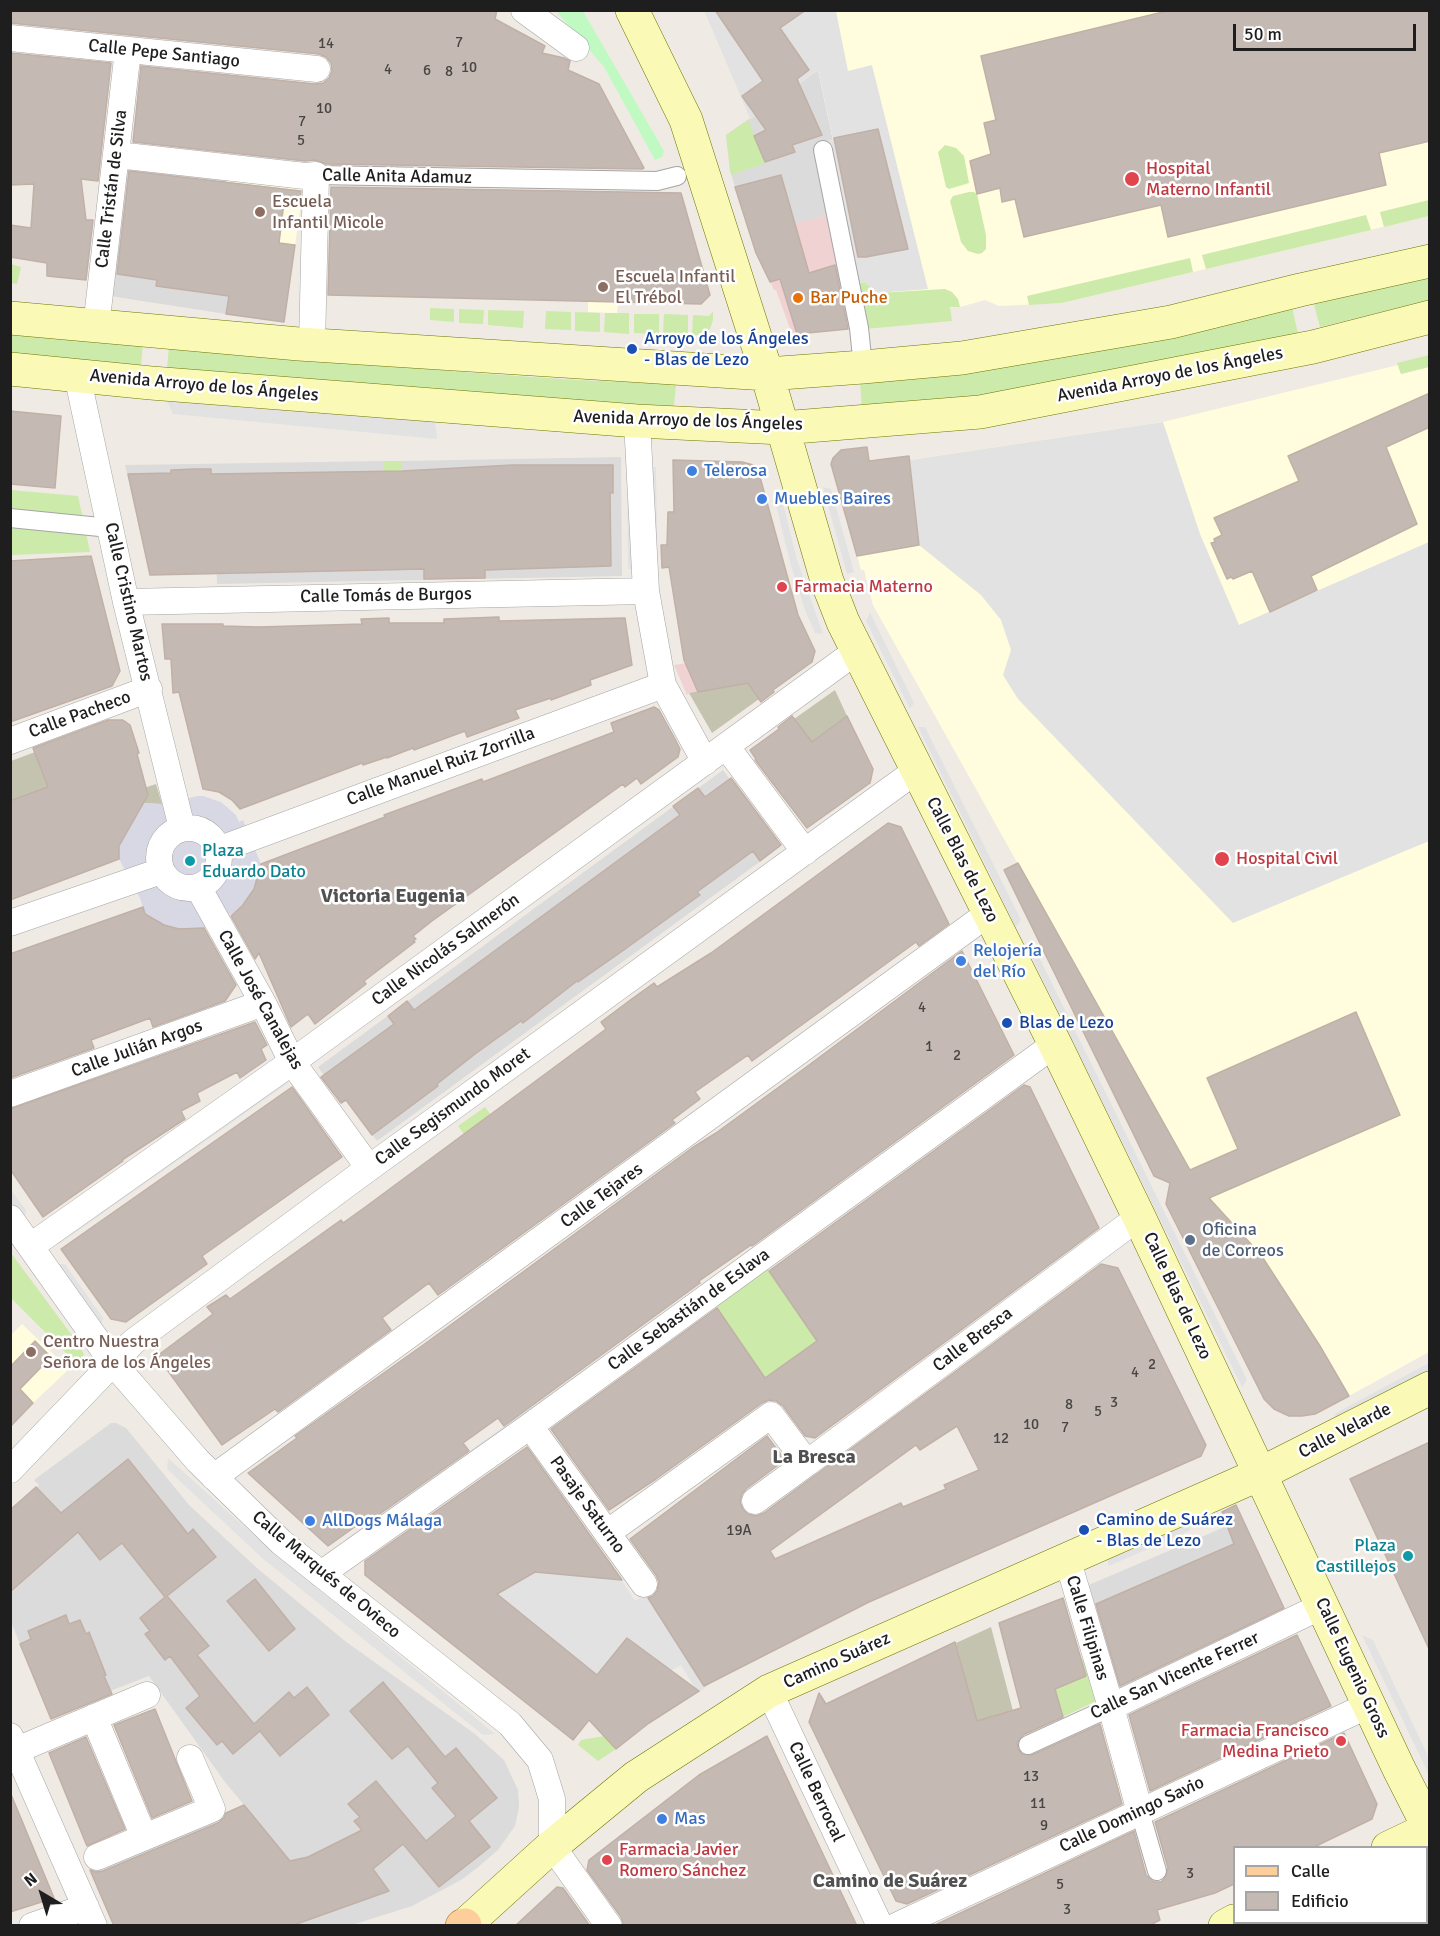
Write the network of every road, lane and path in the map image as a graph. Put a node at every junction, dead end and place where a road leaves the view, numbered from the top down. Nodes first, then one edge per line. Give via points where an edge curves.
1 (524, 10) edge
2 (632, 10) edge
3 (10, 38) edge
4 (576, 48) dead end
5 (128, 50) junction
6 (317, 69) dead end
7 (823, 150) dead end
8 (117, 154) junction
9 (316, 176) junction
10 (677, 176) dead end
11 (1430, 261) edge
12 (1430, 317) edge
13 (10, 318) edge
14 (96, 327) junction
15 (312, 345) junction
16 (863, 367) junction
17 (10, 369) edge
18 (77, 375) junction
19 (774, 400) junction
20 (637, 421) junction
21 (10, 518) edge
22 (110, 528) junction
23 (646, 591) junction
24 (126, 602) junction
25 (858, 650) junction
26 (663, 685) junction
27 (149, 689) junction
28 (10, 741) edge
29 (726, 746) junction
30 (705, 762) junction
31 (917, 770) junction
32 (182, 828) junction
33 (218, 850) junction
34 (805, 852) junction
35 (161, 871) junction
36 (198, 887) junction
37 (989, 913) junction
38 (10, 923) edge
39 (262, 1003) junction
40 (1055, 1044) junction
41 (291, 1062) junction
42 (10, 1094) edge
43 (369, 1168) junction
44 (1139, 1217) junction
45 (10, 1218) edge
46 (31, 1246) junction
47 (113, 1363) junction
48 (1430, 1388) edge
49 (530, 1426) junction
50 (807, 1463) junction
51 (10, 1470) edge
52 (1260, 1474) junction
53 (214, 1477) junction
54 (755, 1501) dead end
55 (607, 1533) junction
56 (1067, 1558) junction
57 (321, 1574) junction
58 (644, 1584) dead end
59 (1323, 1606) junction
60 (769, 1691) junction
61 (147, 1695) dead end
62 (1370, 1705) junction
63 (1111, 1707) junction
64 (94, 1717) junction
65 (14, 1743) edge
66 (1028, 1745) dead end
67 (190, 1758) dead end
68 (20, 1783) edge
69 (1140, 1812) junction
70 (1429, 1829) edge
71 (144, 1837) junction
72 (552, 1846) junction
73 (1392, 1846) edge
74 (97, 1857) dead end
75 (1157, 1871) dead end
76 (90, 1916) edge
77 (464, 1925) edge
78 (32, 1926) edge
79 (609, 1926) edge
80 (880, 1926) edge
81 (896, 1926) edge

1 - 4 street
2 - 19 main road, Calle Blas de Lezo via 686,120
3 - 5 street, Calle Pepe Santiago
5 - 6 street, Calle Pepe Santiago
5 - 8 street, Calle Tristán de Silva
7 - 16 street via 859,328
8 - 9 street, Calle Anita Adamuz
8 - 14 street, Calle Tristán de Silva
9 - 10 street, Calle Anita Adamuz via 657,181
9 - 15 street
11 - 16 main road, Avenida Arroyo de los Ángeles via 1171,322 962,358
12 - 19 main road, Avenida Arroyo de los Ángeles via 1313,347 980,412
13 - 14 main road, Avenida Arroyo de los Ángeles
14 - 15 main road, Avenida Arroyo de los Ángeles
15 - 19 main road, Avenida Arroyo de los Ángeles
16 - 19 main road, Avenida Arroyo de los Ángeles
17 - 18 main road, Avenida Arroyo de los Ángeles
18 - 20 main road, Avenida Arroyo de los Ángeles
18 - 22 street, Calle Cristino Martos
19 - 20 main road, Avenida Arroyo de los Ángeles
19 - 25 main road, Calle Blas de Lezo via 827,581
20 - 23 street
21 - 22 street
22 - 24 street, Calle Cristino Martos
23 - 24 street, Calle Tomás de Burgos
23 - 26 street
24 - 27 street, Calle Cristino Martos
25 - 29 street, Calle Nicolás Salmerón
25 - 31 main road, Calle Blas de Lezo
26 - 30 street
26 - 33 street, Calle Manuel Ruiz Zorrilla
27 - 28 street, Calle Pacheco
27 - 32 street, Calle Cristino Martos
29 - 30 street, Calle Nicolás Salmerón
29 - 34 street
30 - 41 street, Calle Nicolás Salmerón
31 - 34 street, Calle Segismundo Moret
31 - 37 main road, Calle Blas de Lezo
32 - 33 street via 197,828 209,835
32 - 35 street via 165,839 160,848
33 - 36 street via 216,871
34 - 43 street, Calle Segismundo Moret
35 - 36 street via 175,886
35 - 38 street
36 - 39 street, Calle José Canalejas
37 - 40 main road, Calle Blas de Lezo
37 - 53 street, Calle Tejares
39 - 41 street, Calle José Canalejas
39 - 42 street, Calle Julián Argos
40 - 44 main road, Calle Blas de Lezo
40 - 49 street, Calle Sebastián de Eslava
41 - 43 street, Calle José Canalejas
41 - 46 street, Calle Nicolás Salmerón
43 - 47 street, Calle Segismundo Moret via 133,1342
44 - 50 street, Calle Bresca
44 - 52 main road, Calle Blas de Lezo
45 - 46 street, Calle Marqués de Ovieco
46 - 47 street, Calle Marqués de Ovieco
47 - 51 street, Calle Segismundo Moret
47 - 53 street, Calle Marqués de Ovieco
48 - 52 main road, Calle Velarde
49 - 55 street, Pasaje Saturno
49 - 57 street, Calle Sebastián de Eslava
50 - 54 street, Calle Bresca
50 - 55 street via 771,1415
52 - 56 main road, Camino Suárez
52 - 59 main road, Calle Eugenio Gross
53 - 57 street, Calle Marqués de Ovieco via 281,1542
55 - 58 street, Pasaje Saturno
56 - 60 main road, Camino Suárez
56 - 63 street, Calle Filipinas
57 - 72 street, Calle Marqués de Ovieco via 510,1724 540,1760 552,1799
59 - 62 main road, Calle Eugenio Gross
59 - 63 street, Calle San Vicente Ferrer
60 - 72 main road, Camino Suárez via 636,1777
60 - 80 street, Calle Berrocal
61 - 64 street
62 - 69 street, Calle Domingo Savio
62 - 70 main road, Calle Eugenio Gross
63 - 66 street, Calle San Vicente Ferrer
63 - 69 street, Calle Filipinas
64 - 65 street
64 - 71 street
65 - 68 street
67 - 71 street via 212,1809
68 - 76 street
69 - 75 street, Calle Filipinas
69 - 81 street, Calle Domingo Savio
70 - 73 main road
71 - 74 street
72 - 77 main road, Camino Suárez
72 - 79 street
76 - 78 street

